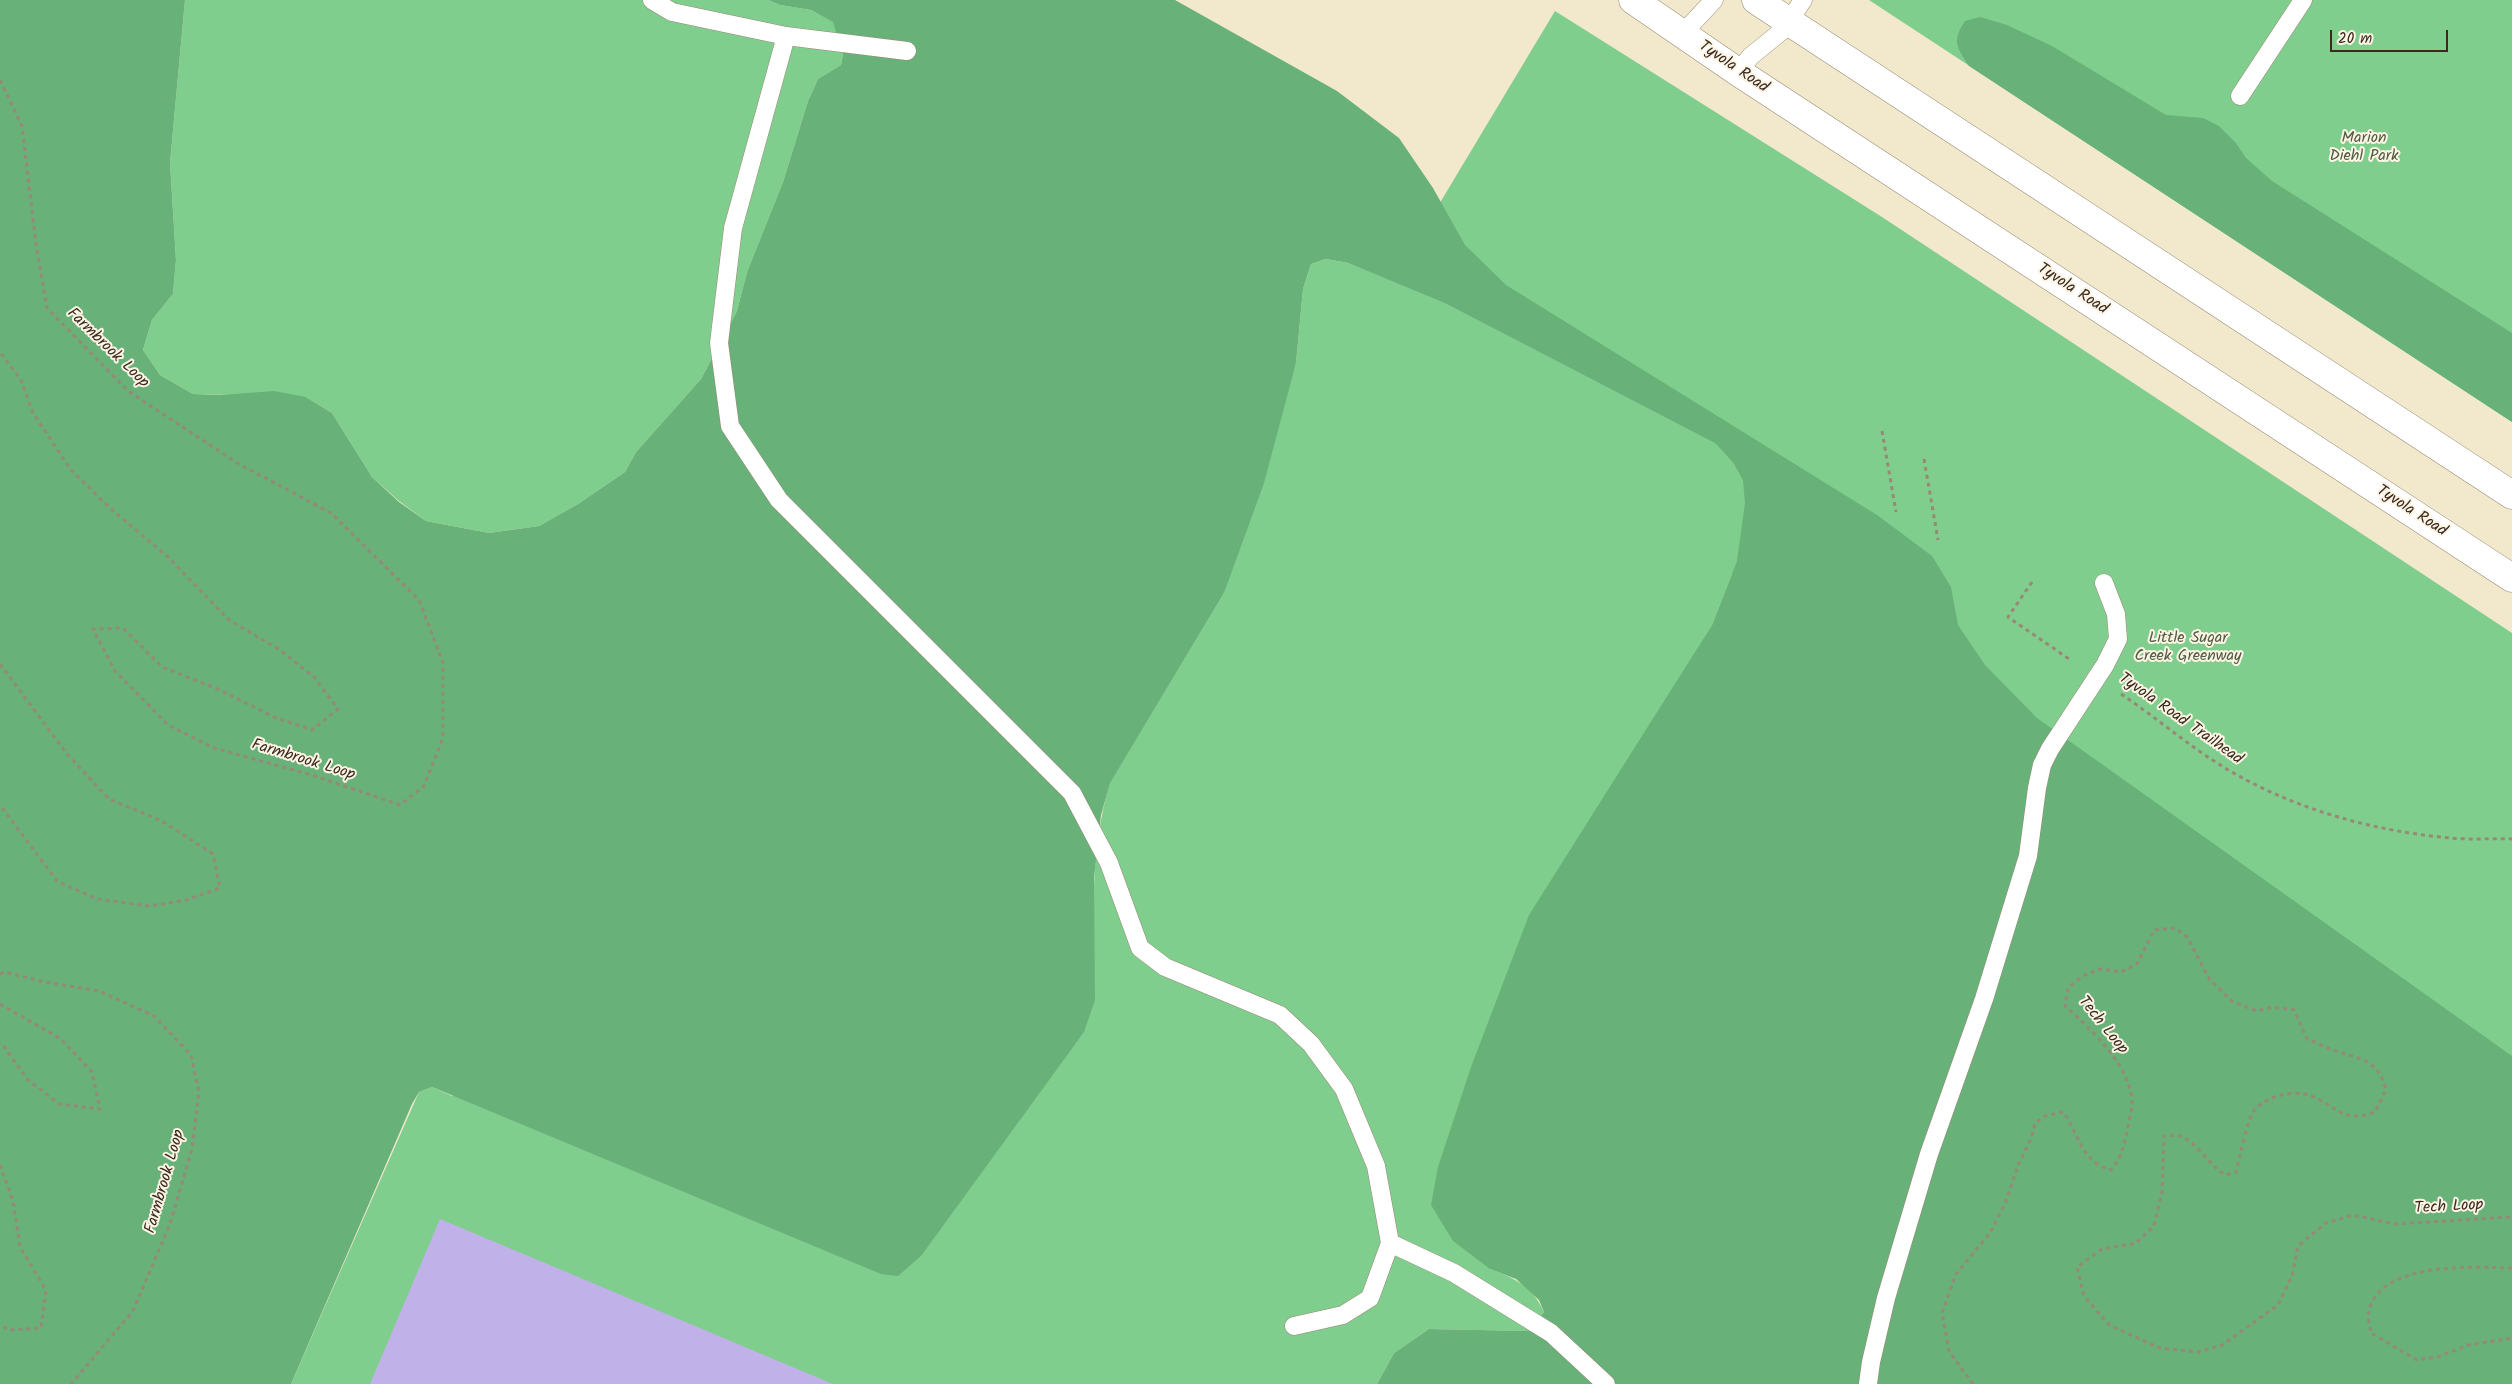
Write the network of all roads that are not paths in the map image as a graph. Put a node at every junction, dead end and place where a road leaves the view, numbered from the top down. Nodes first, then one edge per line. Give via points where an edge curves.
1 (652, 0) edge
2 (1633, 0) edge
3 (1714, 0) edge
4 (1756, 0) edge
5 (2303, 0) edge
6 (1796, 11) edge
7 (1683, 33) junction
8 (786, 36) junction
9 (908, 51) dead end
10 (1738, 72) junction
11 (2240, 96) dead end
12 (2512, 496) edge
13 (2512, 578) edge
14 (2104, 582) dead end
15 (1390, 1243) junction
16 (1294, 1326) dead end
17 (1606, 1384) edge
18 (1868, 1384) edge

1 - 8 lane via 672,12
2 - 7 main road, Tyvola Road
3 - 7 lane
4 - 6 main road
5 - 11 lane
6 - 10 lane via 1778,35 1751,56
6 - 12 main road
7 - 10 main road, Tyvola Road
8 - 9 lane
8 - 15 lane via 733,228 719,342 730,426 779,500 1072,793 1109,863 1140,948 1165,967 1280,1015 1311,1044 1344,1089 1376,1166
10 - 13 main road, Tyvola Road
14 - 18 lane via 2116,614 2118,639 2042,765 2028,856 1886,1298 1870,1362
15 - 16 lane via 1370,1298 1343,1315
15 - 17 lane via 1454,1273 1551,1333

